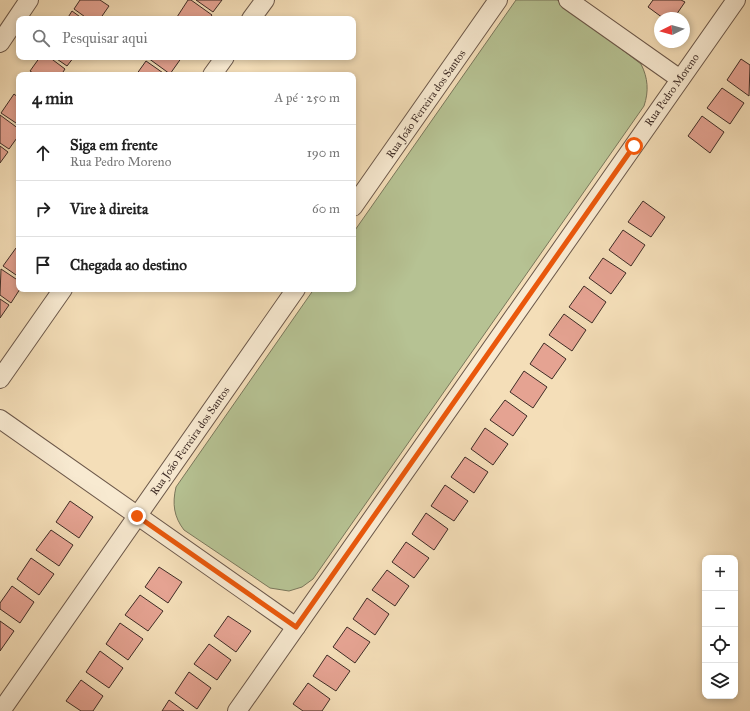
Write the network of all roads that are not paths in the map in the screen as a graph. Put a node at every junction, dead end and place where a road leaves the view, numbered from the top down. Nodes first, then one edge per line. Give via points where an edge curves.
1 (29, 0) edge
2 (265, 0) edge
3 (498, 0) edge
4 (568, 0) edge
5 (736, 0) edge
6 (18, 16) edge
7 (253, 16) edge
8 (16, 19) edge
9 (0, 43) edge
10 (223, 60) edge
11 (214, 72) edge
12 (680, 79) junction
13 (356, 203) edge
14 (60, 292) edge
15 (294, 292) edge
16 (0, 379) edge
17 (0, 419) edge
18 (137, 516) junction
19 (296, 627) junction
20 (1, 711) edge
21 (238, 711) edge

1 - 6 street
2 - 7 street
3 - 13 street, Rua João Ferreira dos Santos
4 - 12 street
5 - 12 street, Rua Pedro Moreno
8 - 9 street
10 - 11 street
12 - 19 street, Rua Pedro Moreno
14 - 16 street
15 - 18 street, Rua João Ferreira dos Santos
17 - 18 street
18 - 19 street
18 - 20 street, Rua João Ferreira dos Santos
19 - 21 street, Rua Pedro Moreno

